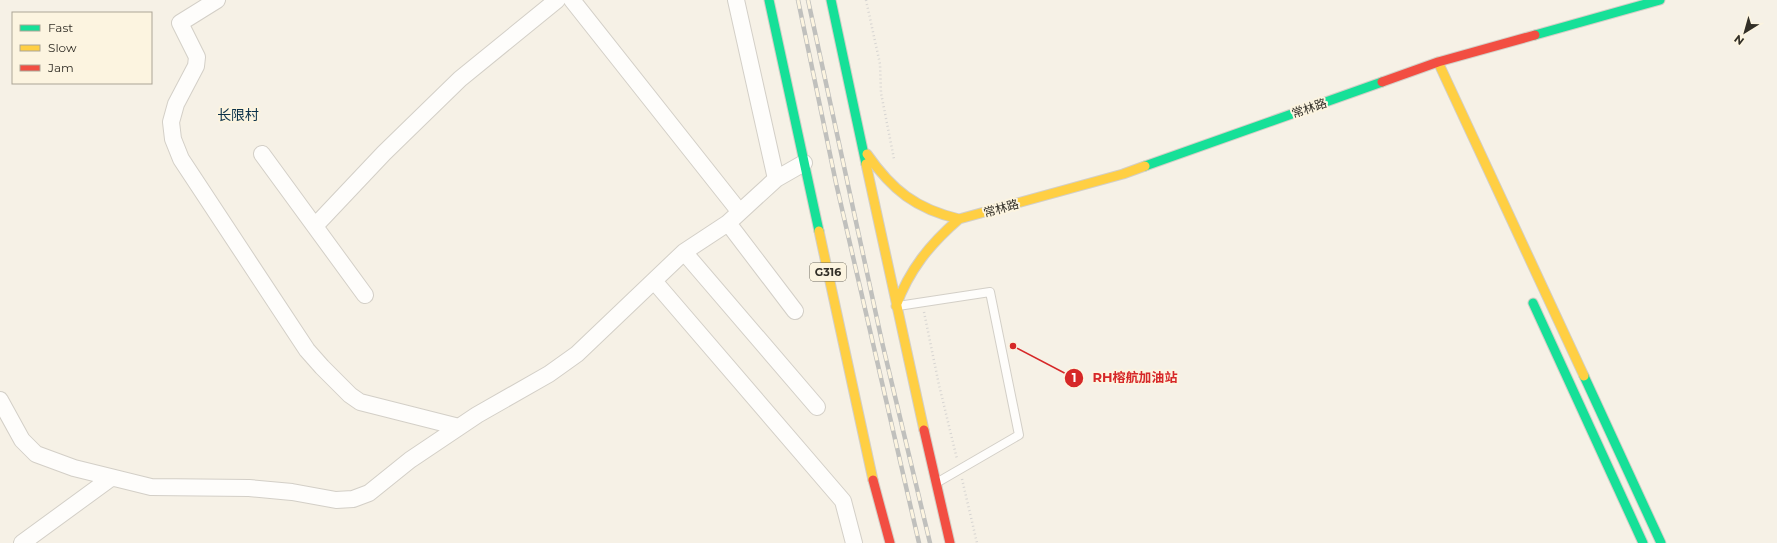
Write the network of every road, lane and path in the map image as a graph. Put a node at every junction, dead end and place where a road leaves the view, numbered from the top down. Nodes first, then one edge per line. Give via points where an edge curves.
1 (217, 0) edge
2 (557, 0) edge
3 (572, 0) edge
4 (736, 0) edge
5 (769, 0) edge
6 (831, 0) edge
7 (866, 0) edge
8 (1660, 0) edge
9 (1438, 62) junction
10 (862, 148) junction
11 (262, 154) dead end
12 (894, 163) dead end
13 (804, 164) junction
14 (776, 179) junction
15 (739, 211) junction
16 (959, 219) junction
17 (728, 223) junction
18 (315, 226) junction
19 (684, 252) junction
20 (654, 281) junction
21 (1528, 292) dead end
22 (365, 295) dead end
23 (922, 303) junction
24 (896, 306) junction
25 (795, 311) dead end
26 (0, 400) edge
27 (817, 407) dead end
28 (459, 427) junction
29 (959, 470) junction
30 (111, 478) junction
31 (935, 483) junction
32 (40, 538) edge
33 (22, 543) edge
34 (854, 543) edge
35 (890, 543) edge
36 (950, 543) edge
37 (977, 543) edge
38 (1643, 543) edge
39 (1661, 543) edge

1 - 28 street via 180,24 197,57 196,66 176,104 171,122 173,139 181,159 307,350 350,395 360,402
2 - 18 street via 460,80 384,153
3 - 15 street
4 - 14 street
5 - 13 main road, G316
6 - 10 main road
7 - 12 path via 880,64 881,93
8 - 9 main road, 常林路
9 - 16 main road, 常林路 via 1426,71 1123,174
9 - 39 main road
10 - 16 main road via 891,186 905,198 944,217
10 - 24 main road
11 - 18 street
13 - 14 street
13 - 35 main road, G316 via 875,489
14 - 15 street
15 - 17 street
16 - 24 main road via 923,253 903,285
17 - 19 street
17 - 25 street
18 - 22 street
19 - 20 street
19 - 27 street
20 - 28 street via 577,354 549,374 477,414
20 - 34 street via 843,501
21 - 38 main road
23 - 24 lane
23 - 29 path
23 - 29 lane via 990,292 1019,436
24 - 31 main road
26 - 30 street via 22,440 36,454
28 - 30 street via 410,460 369,493 353,499 336,500 249,488 151,487
29 - 31 lane
29 - 37 path
30 - 32 street
31 - 36 main road
32 - 33 street

